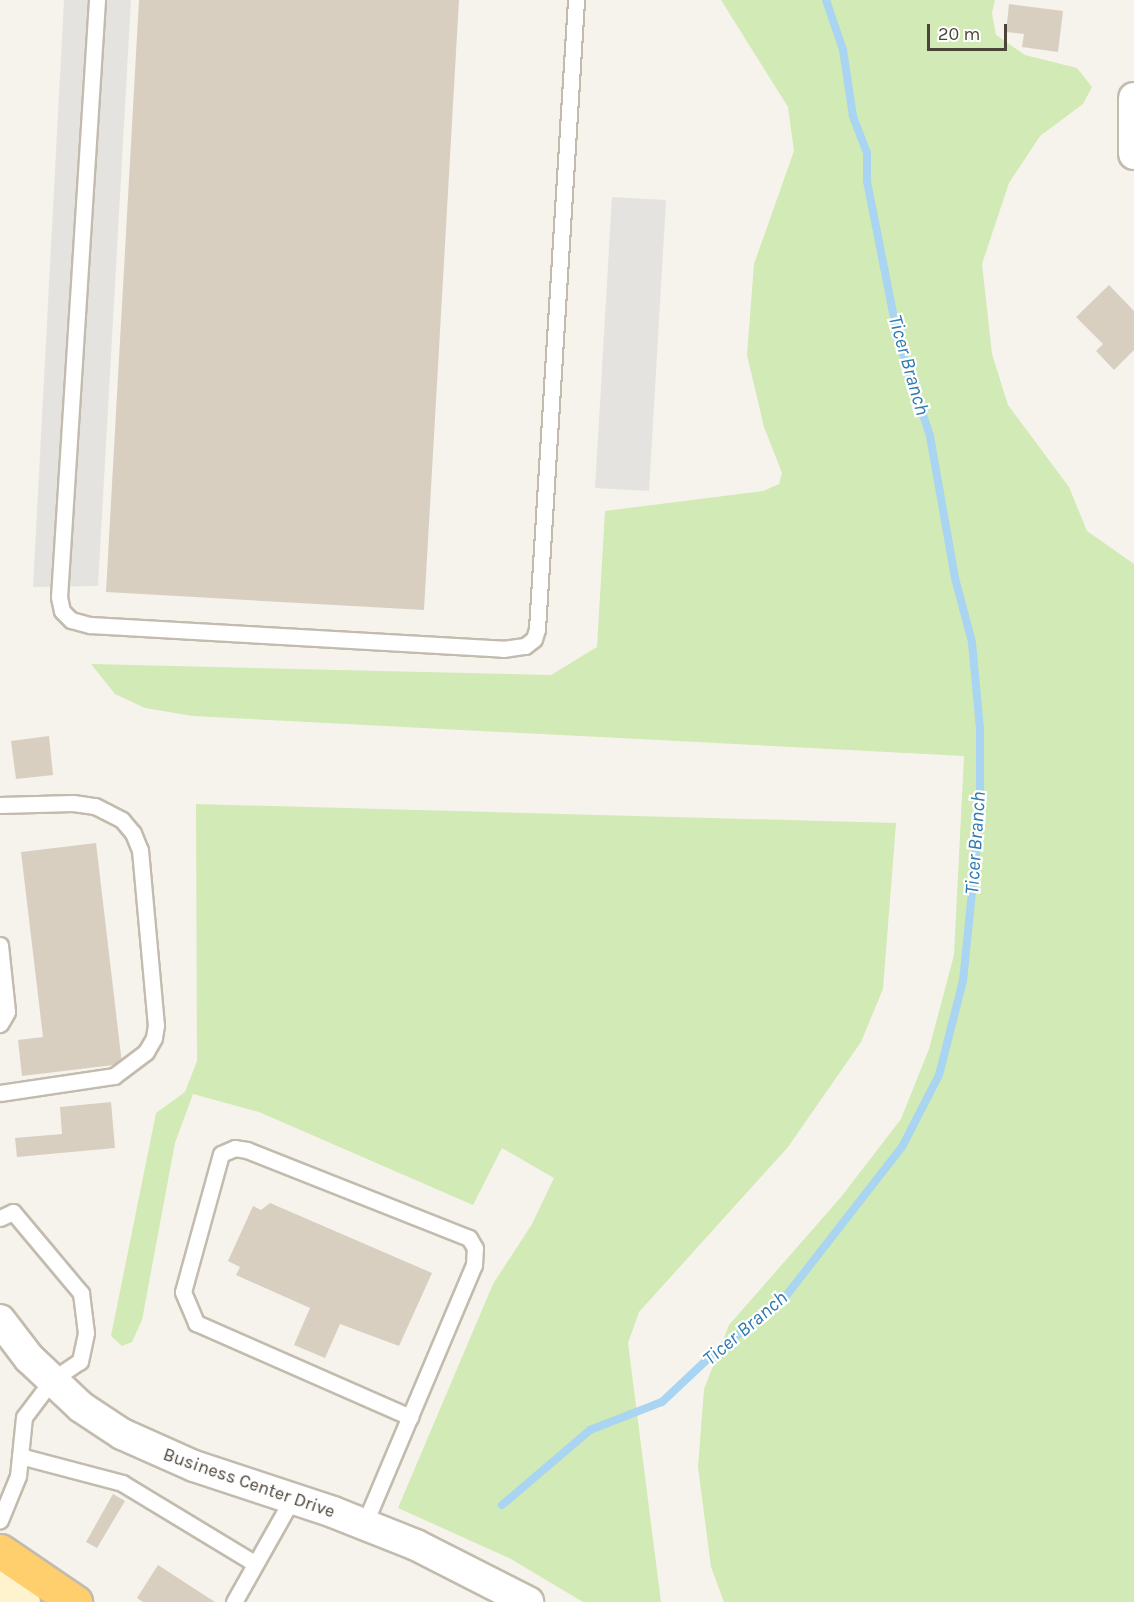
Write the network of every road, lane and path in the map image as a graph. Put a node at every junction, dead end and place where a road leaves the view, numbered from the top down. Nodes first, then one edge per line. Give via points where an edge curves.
1 (97, 0) edge
2 (576, 0) edge
3 (1134, 98) edge
4 (1134, 154) edge
5 (0, 805) edge
6 (0, 945) edge
7 (0, 1024) edge
8 (0, 1093) edge
9 (0, 1218) edge
10 (0, 1320) edge
11 (52, 1380) junction
12 (410, 1417) junction
13 (20, 1456) junction
14 (292, 1499) junction
15 (0, 1520) edge
16 (364, 1525) junction
17 (0, 1551) edge
18 (254, 1563) junction
19 (0, 1586) edge
20 (23, 1602) edge
21 (75, 1602) edge
22 (234, 1602) edge
23 (528, 1602) edge

1 - 2 lane via 59,597 63,611 71,620 90,625 503,649 525,646 537,630
3 - 4 street
5 - 8 lane via 95,806 122,819 133,833 140,849 156,1025 146,1052 114,1076
6 - 7 lane via 6,1012
9 - 11 lane via 13,1212 81,1293 86,1333 80,1361
10 - 11 street, Business Center Drive
11 - 13 lane via 24,1417
11 - 14 street, Business Center Drive via 81,1407 153,1449
12 - 12 lane via 474,1265 475,1248 469,1238 247,1150 235,1148 221,1154 183,1292 196,1323
12 - 16 lane
13 - 15 lane via 18,1476
13 - 18 lane via 122,1484
14 - 16 street, Business Center Drive
14 - 18 lane
16 - 23 street, Business Center Drive via 416,1545
17 - 21 highway
18 - 22 lane
19 - 20 main road

